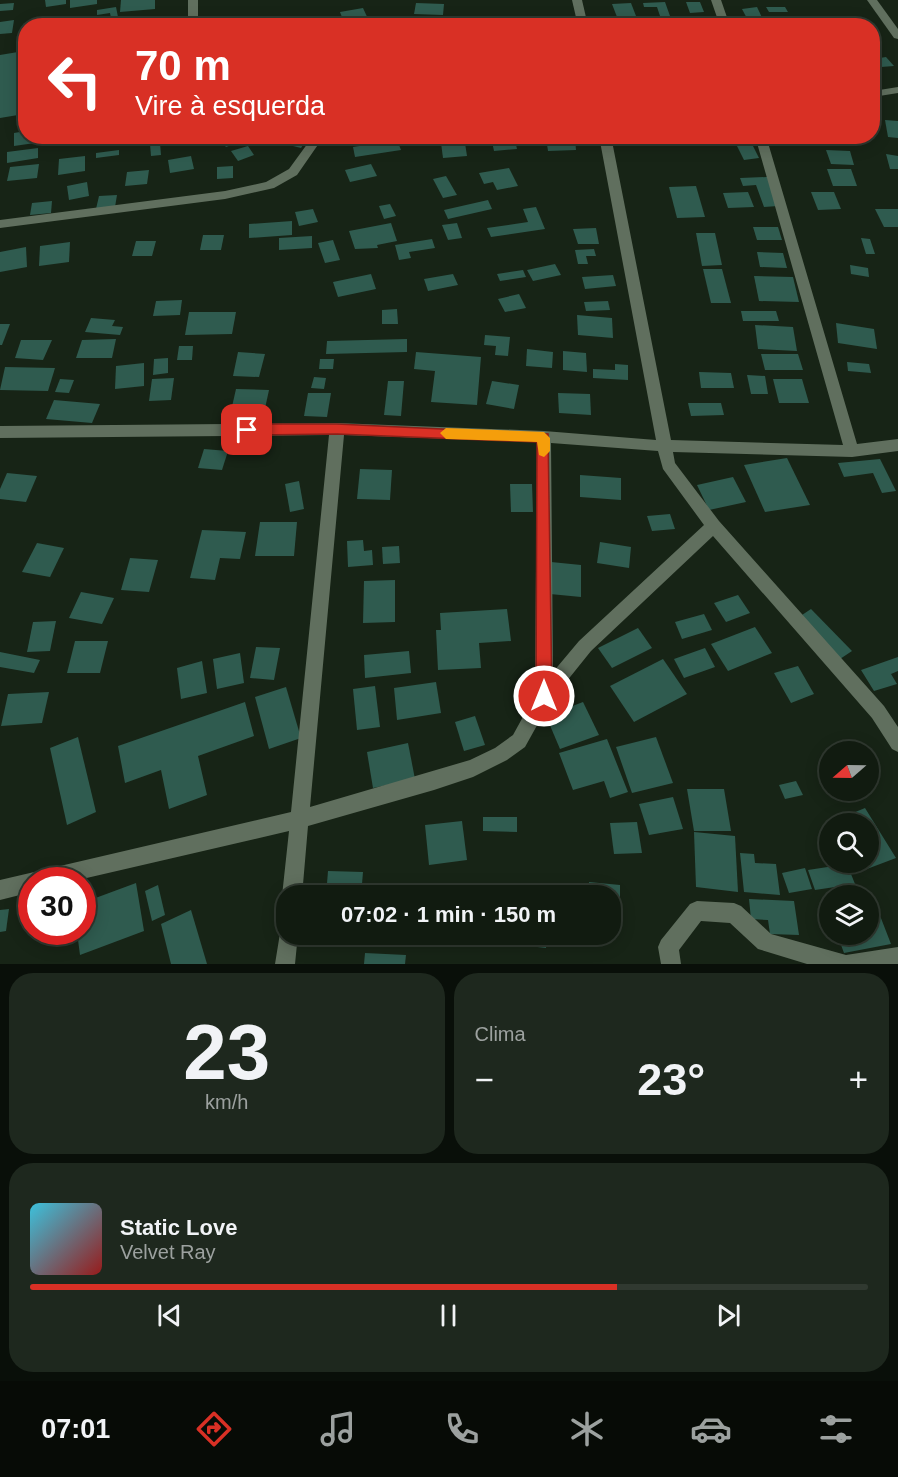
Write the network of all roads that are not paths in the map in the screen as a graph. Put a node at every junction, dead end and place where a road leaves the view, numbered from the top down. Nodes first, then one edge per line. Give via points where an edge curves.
1 (193, 0) edge
2 (577, 0) edge
3 (716, 0) edge
4 (872, 0) edge
5 (193, 18) edge
6 (581, 18) edge
7 (722, 18) edge
8 (898, 36) edge
9 (898, 90) edge
10 (880, 93) edge
11 (313, 144) edge
12 (607, 144) edge
13 (762, 144) edge
14 (0, 224) edge
15 (337, 429) junction
16 (0, 432) edge
17 (544, 438) junction
18 (898, 445) edge
19 (664, 446) junction
20 (852, 451) junction
21 (714, 526) junction
22 (544, 696) junction
23 (898, 743) edge
24 (300, 819) junction
25 (95, 867) edge
26 (293, 885) edge
27 (18, 886) edge
28 (0, 890) edge
29 (287, 945) edge
30 (898, 957) edge
31 (285, 964) edge
32 (671, 964) edge
33 (843, 964) edge
34 (849, 964) edge

1 - 5 street
2 - 6 street
3 - 7 street
4 - 8 street
9 - 10 street
11 - 14 street via 293,172 270,185 225,195
12 - 19 street
13 - 20 street
15 - 16 street
15 - 17 street
15 - 24 street
17 - 19 street
17 - 22 street
18 - 20 street
19 - 20 street
19 - 21 street via 668,465
21 - 22 street via 585,646
21 - 23 street via 878,712
22 - 24 street via 519,741 501,754 434,781
24 - 25 street
24 - 26 street
27 - 28 street
29 - 31 street
30 - 34 street
32 - 33 street via 668,947 697,911 734,913 765,942

